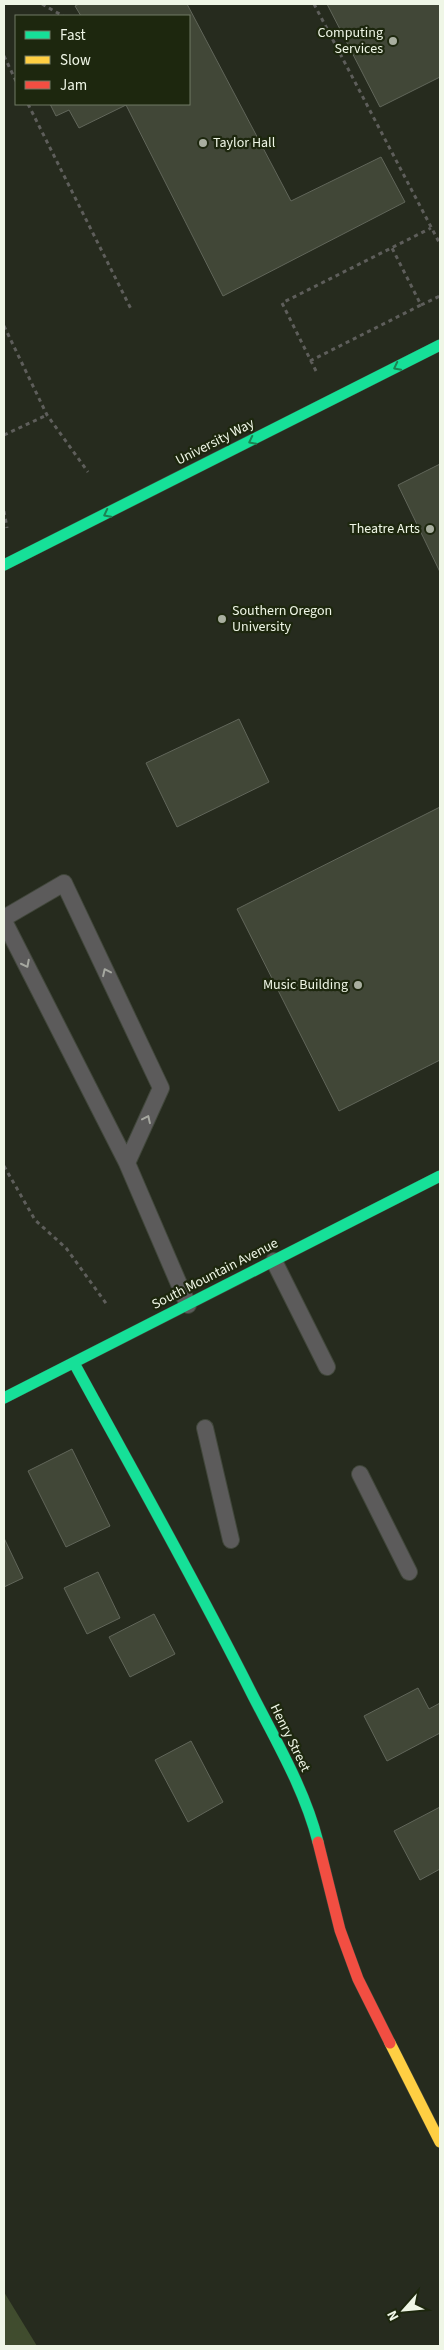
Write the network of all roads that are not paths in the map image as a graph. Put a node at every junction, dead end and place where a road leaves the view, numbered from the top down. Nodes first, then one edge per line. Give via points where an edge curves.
1 (440, 345) edge
2 (4, 565) edge
3 (4, 919) edge
4 (126, 1163) junction
5 (440, 1176) edge
6 (274, 1261) junction
7 (188, 1305) junction
8 (74, 1362) junction
9 (327, 1367) dead end
10 (4, 1398) edge
11 (205, 1428) dead end
12 (360, 1474) dead end
13 (231, 1540) dead end
14 (409, 1572) dead end
15 (440, 2142) edge

1 -> 2 street, University Way
3 -> 4 lane
4 -> 3 lane via 161,1088 64,883
4 - 7 lane
5 - 6 street, South Mountain Avenue
6 - 7 street, South Mountain Avenue
6 - 9 lane
7 - 8 street, South Mountain Avenue
8 - 10 street, South Mountain Avenue
8 - 15 street, Henry Street via 235,1660 290,1770 314,1827 340,1930 358,1979
11 - 13 lane
12 - 14 lane

